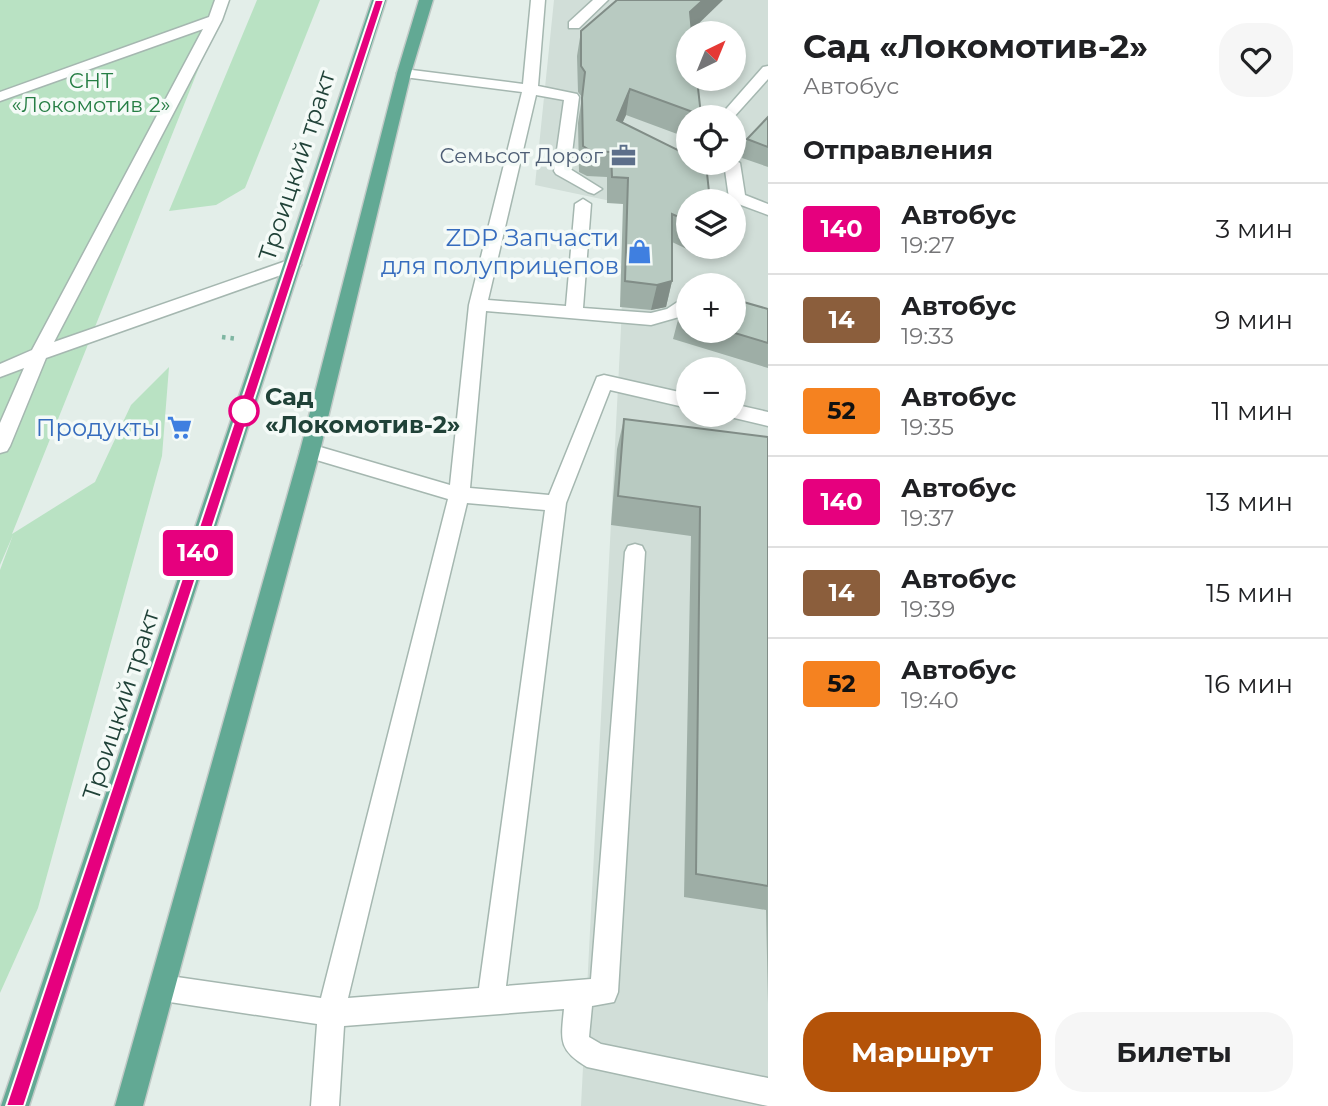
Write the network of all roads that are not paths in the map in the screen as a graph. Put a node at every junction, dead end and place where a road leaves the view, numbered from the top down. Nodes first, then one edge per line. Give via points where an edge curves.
1 (222, 0) edge
2 (379, 0) edge
3 (426, 0) edge
4 (538, 0) edge
5 (601, 0) edge
6 (215, 20) junction
7 (574, 25) dead end
8 (768, 70) edge
9 (404, 74) junction
10 (530, 89) junction
11 (0, 97) edge
12 (737, 105) edge
13 (734, 175) edge
14 (594, 189) dead end
15 (583, 204) dead end
16 (768, 210) edge
17 (292, 265) junction
18 (478, 305) junction
19 (676, 311) edge
20 (574, 313) junction
21 (38, 354) junction
22 (0, 371) edge
23 (676, 398) edge
24 (746, 414) edge
25 (768, 419) edge
26 (0, 446) edge
27 (310, 451) junction
28 (458, 495) junction
29 (556, 503) junction
30 (635, 552) dead end
31 (163, 988) junction
32 (579, 995) junction
33 (491, 1001) junction
34 (331, 1013) junction
35 (768, 1092) edge
36 (15, 1106) edge
37 (130, 1106) edge
38 (325, 1106) edge

1 - 6 lane
2 - 17 main road, Троицкий тракт
3 - 9 main road
4 - 10 lane
5 - 7 lane
6 - 11 lane
6 - 21 lane
8 - 12 lane
9 - 10 lane
9 - 27 main road
10 - 14 lane via 572,97 562,171
10 - 18 lane
13 - 16 lane via 737,198
15 - 20 lane
17 - 21 lane
17 - 36 main road, Троицкий тракт
18 - 20 lane
18 - 28 lane
19 - 20 lane via 651,319
21 - 22 lane
21 - 26 lane
23 - 29 lane via 604,382
24 - 25 lane
27 - 28 lane
27 - 31 main road
28 - 29 lane
28 - 34 lane
29 - 33 lane
30 - 32 lane via 604,992
31 - 34 lane
31 - 37 main road
32 - 33 lane
32 - 35 lane via 575,1039 578,1046 597,1057
33 - 34 lane
34 - 38 lane

